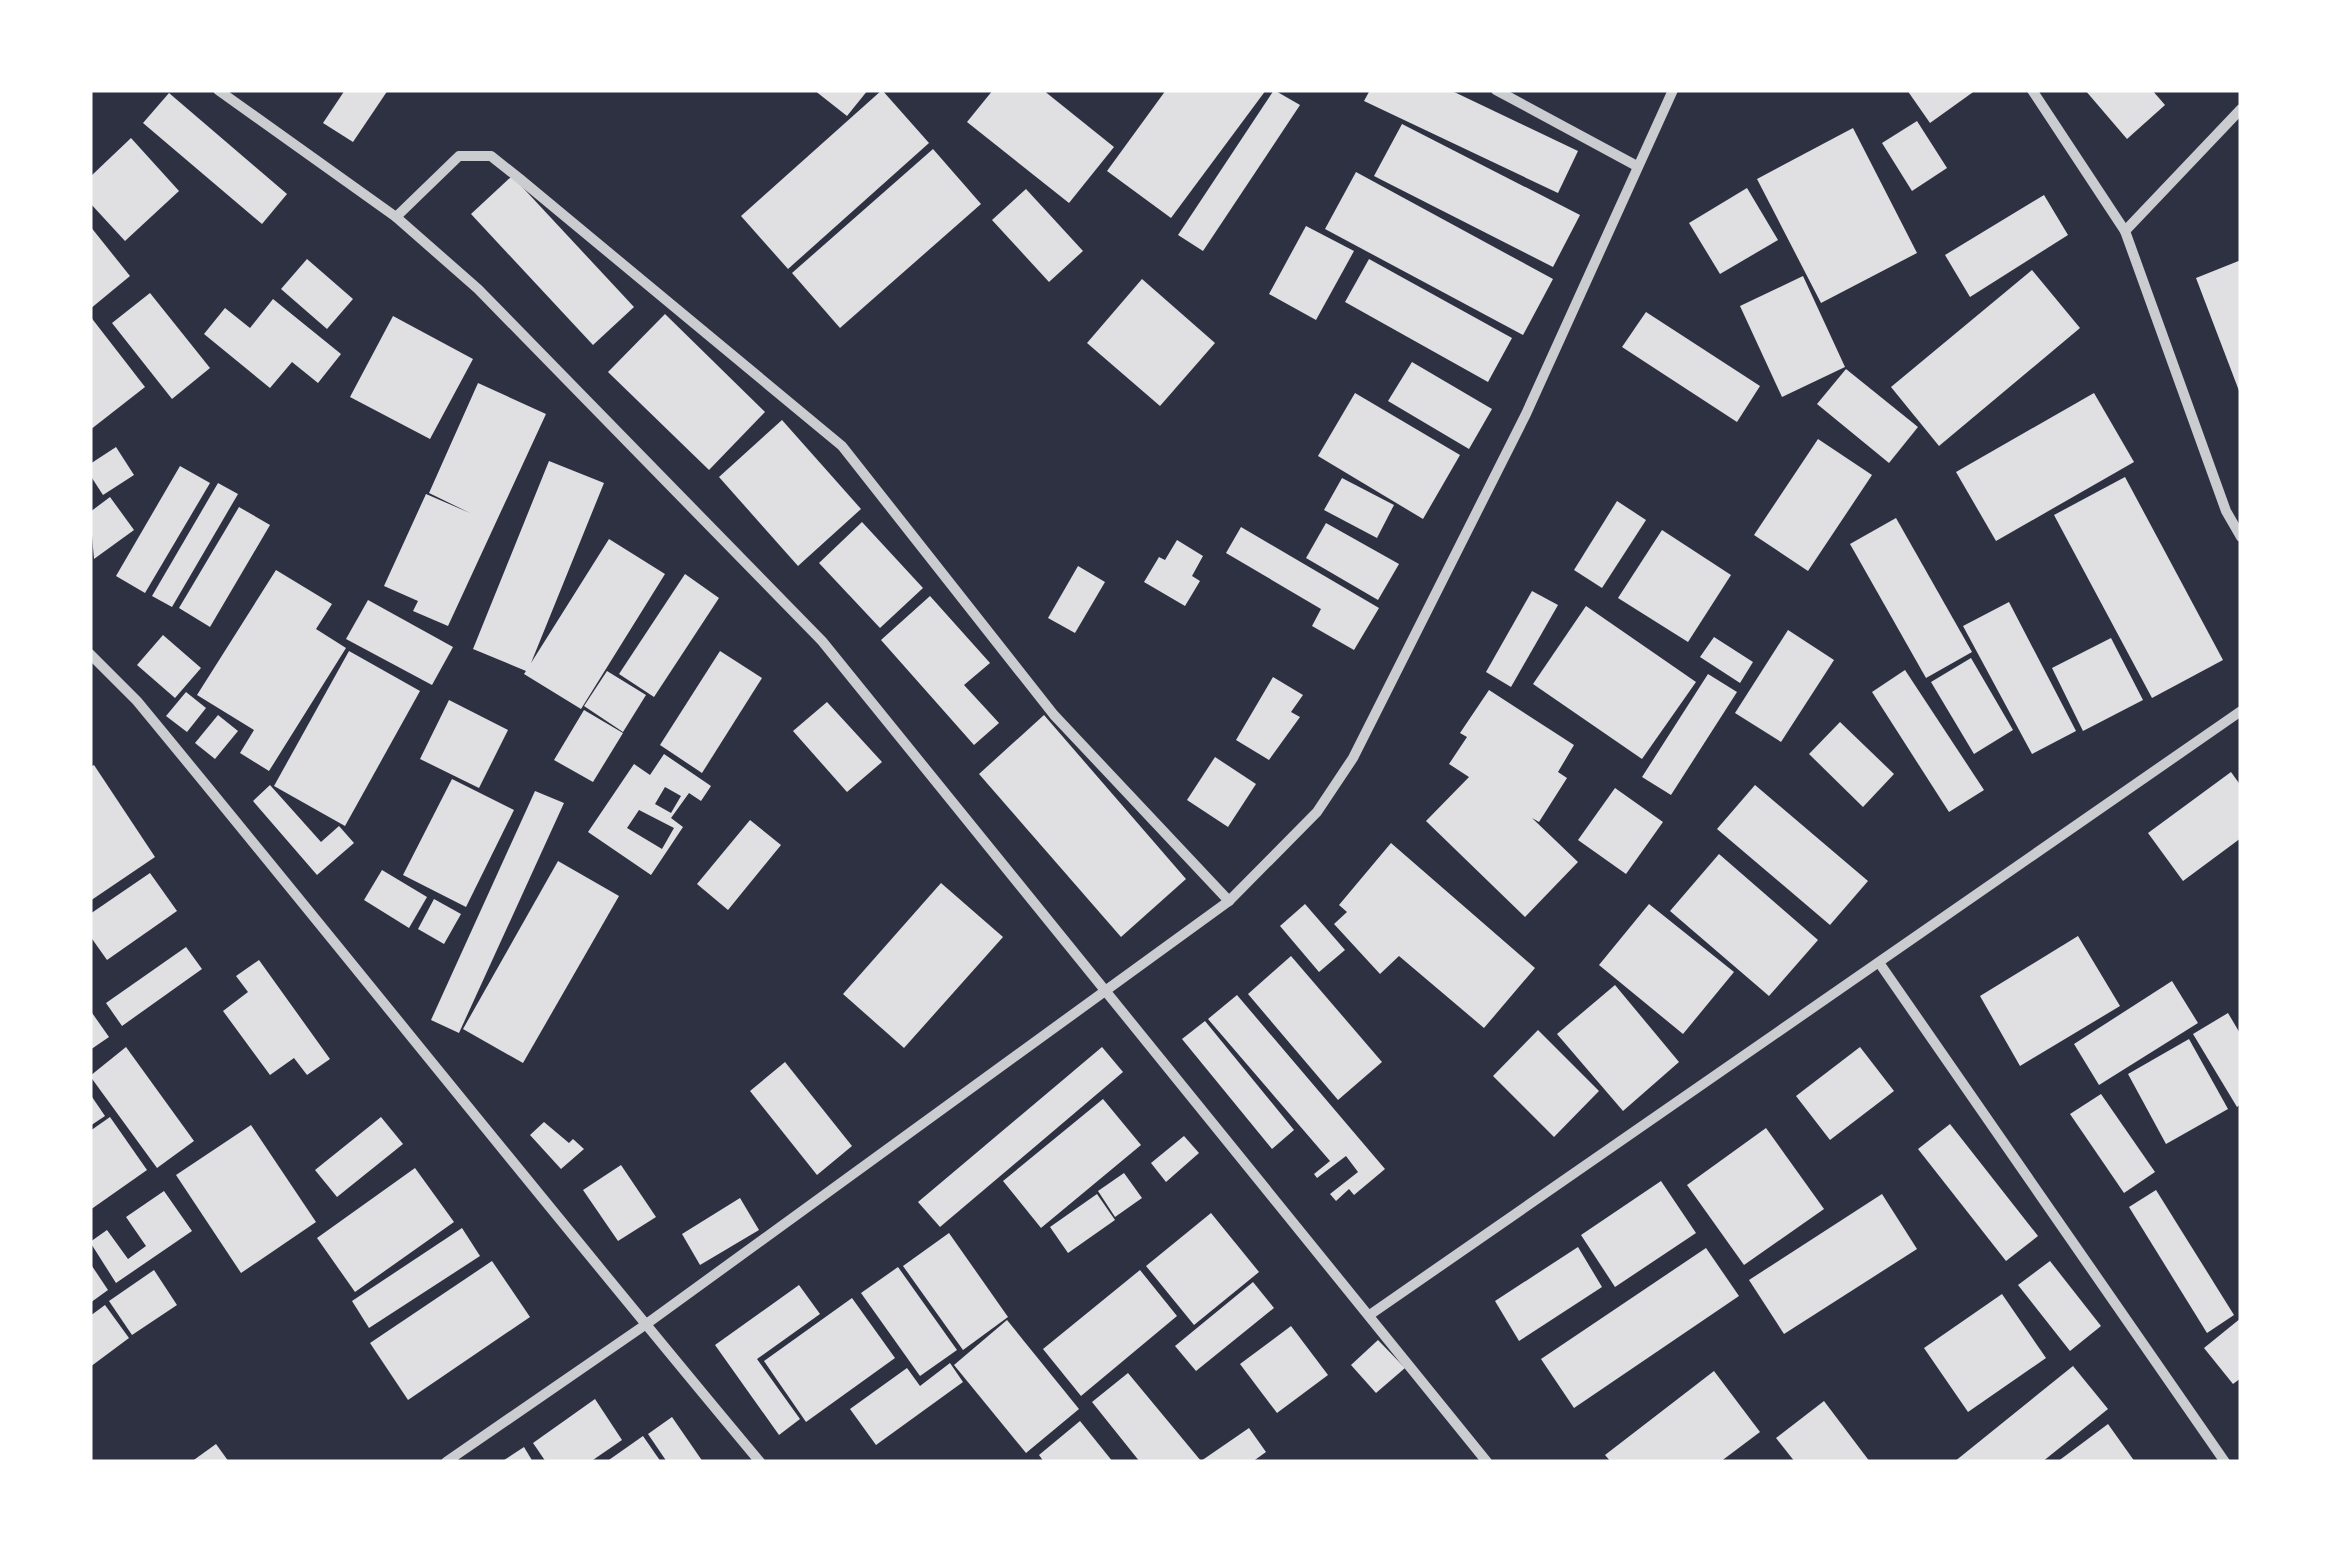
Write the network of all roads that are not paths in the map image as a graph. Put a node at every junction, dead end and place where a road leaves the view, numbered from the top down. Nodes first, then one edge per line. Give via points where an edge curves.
1 (218, 90) edge
2 (1496, 90) edge
3 (1673, 90) edge
4 (2032, 90) edge
5 (2241, 110) edge
6 (1635, 165) junction
7 (396, 217) junction
8 (2125, 231) junction
9 (2241, 537) edge
10 (90, 654) edge
11 (2241, 711) edge
12 (1229, 901) junction
13 (1880, 964) junction
14 (1105, 993) junction
15 (1371, 1314) junction
16 (646, 1325) junction
17 (446, 1462) edge
18 (760, 1462) edge
19 (1486, 1462) edge
20 (2224, 1462) edge

1 - 7 street
2 - 6 street
3 - 6 street
4 - 8 street
5 - 8 street
6 - 12 street via 1526,414 1353,758 1317,812
7 - 12 street via 459,156 491,156 520,179 842,446 1054,715
7 - 14 street via 478,289 822,641
8 - 9 street
10 - 16 street via 222,804
11 - 13 street
12 - 14 street
13 - 15 street
13 - 20 street
14 - 15 street
14 - 16 street
15 - 19 street
16 - 17 street
16 - 18 street

